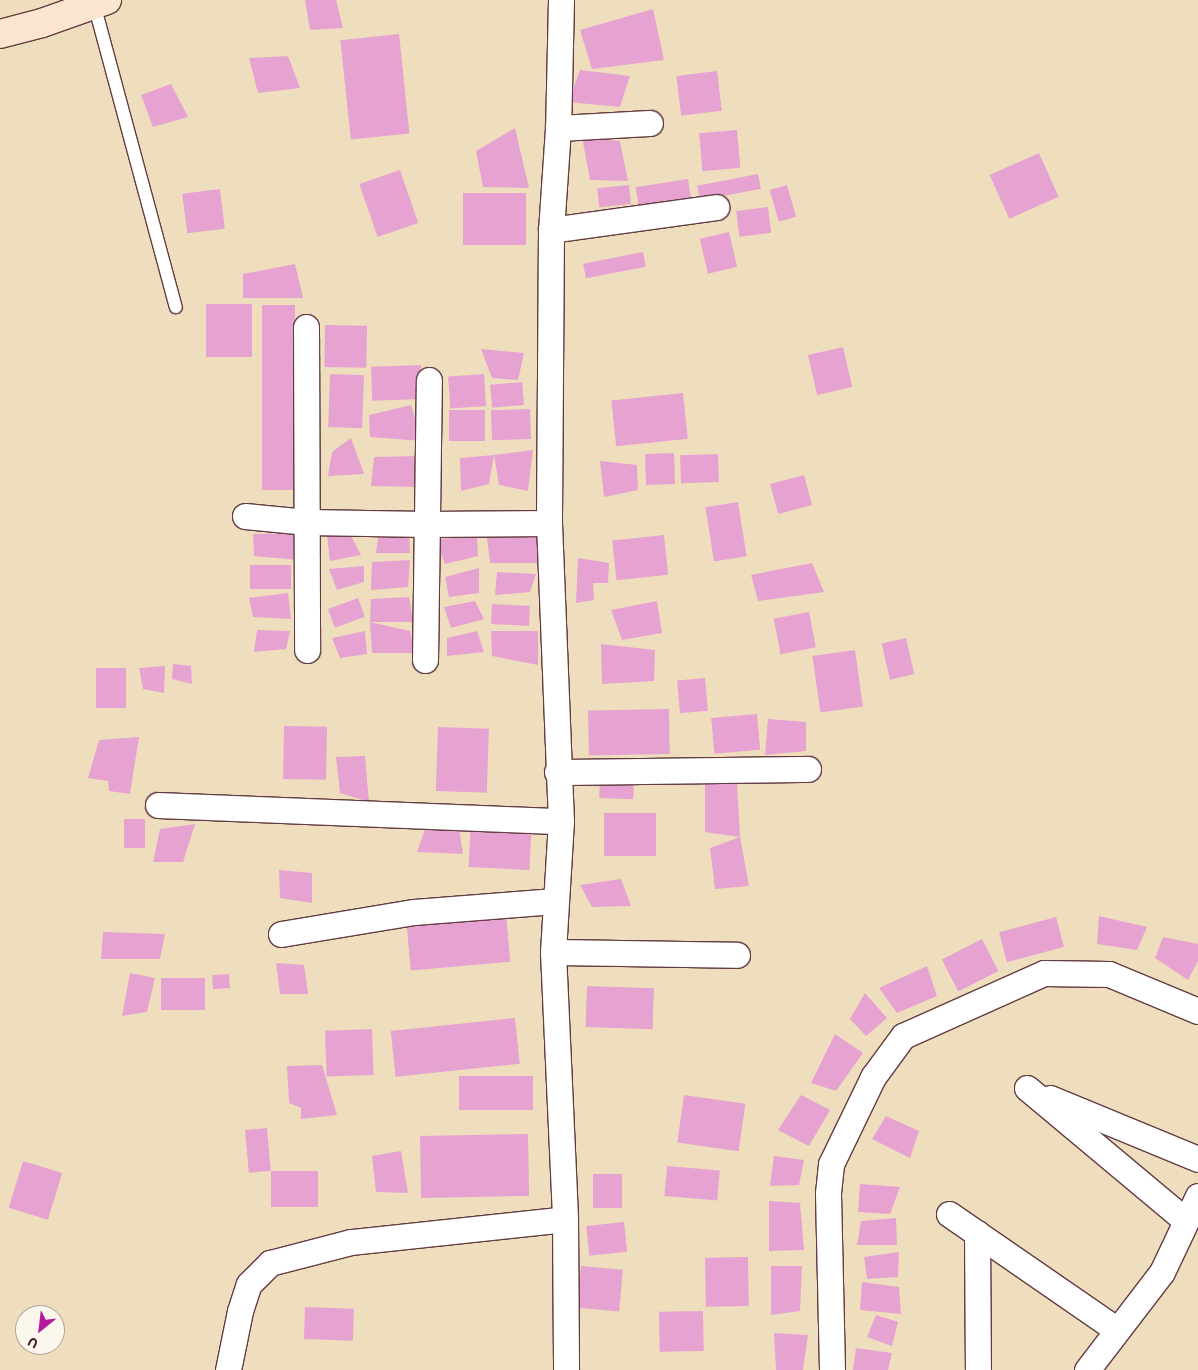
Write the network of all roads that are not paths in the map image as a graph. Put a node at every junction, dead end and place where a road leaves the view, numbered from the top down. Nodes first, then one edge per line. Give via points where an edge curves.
1 (561, 0) edge
2 (101, 2) edge
3 (0, 34) edge
4 (650, 123) dead end
5 (558, 128) junction
6 (716, 207) dead end
7 (551, 230) junction
8 (176, 307) dead end
9 (306, 327) dead end
10 (430, 380) dead end
11 (245, 516) dead end
12 (307, 522) junction
13 (549, 523) junction
14 (427, 524) junction
15 (307, 650) dead end
16 (425, 660) dead end
17 (808, 768) dead end
18 (557, 772) junction
19 (158, 806) dead end
20 (561, 821) junction
21 (555, 901) junction
22 (280, 934) dead end
23 (553, 952) junction
24 (737, 955) dead end
25 (1198, 1011) edge
26 (1198, 1159) edge
27 (1198, 1196) edge
28 (949, 1214) dead end
29 (564, 1219) junction
30 (1186, 1221) junction
31 (977, 1233) junction
32 (1117, 1330) junction
33 (228, 1370) edge
34 (566, 1370) edge
35 (832, 1370) edge
36 (978, 1370) edge
37 (1087, 1370) edge

1 - 5 street
2 - 3 main road
2 - 8 lane
4 - 5 street
5 - 7 street
6 - 7 street
7 - 13 street
9 - 12 street
10 - 14 street
11 - 12 street
12 - 14 street
12 - 15 street
13 - 14 street
13 - 18 street
14 - 16 street
17 - 18 street
18 - 20 street
19 - 20 street
20 - 21 street
21 - 22 street via 414,912
21 - 23 street
23 - 24 street
23 - 29 street
25 - 35 street via 1108,974 1044,973 903,1036 873,1077 832,1164 828,1193
26 - 30 street via 1027,1088
27 - 30 street
28 - 31 street
29 - 33 street via 351,1242 270,1263 249,1284
29 - 34 street
30 - 32 street via 1162,1272
31 - 32 street
31 - 36 street
32 - 37 street

